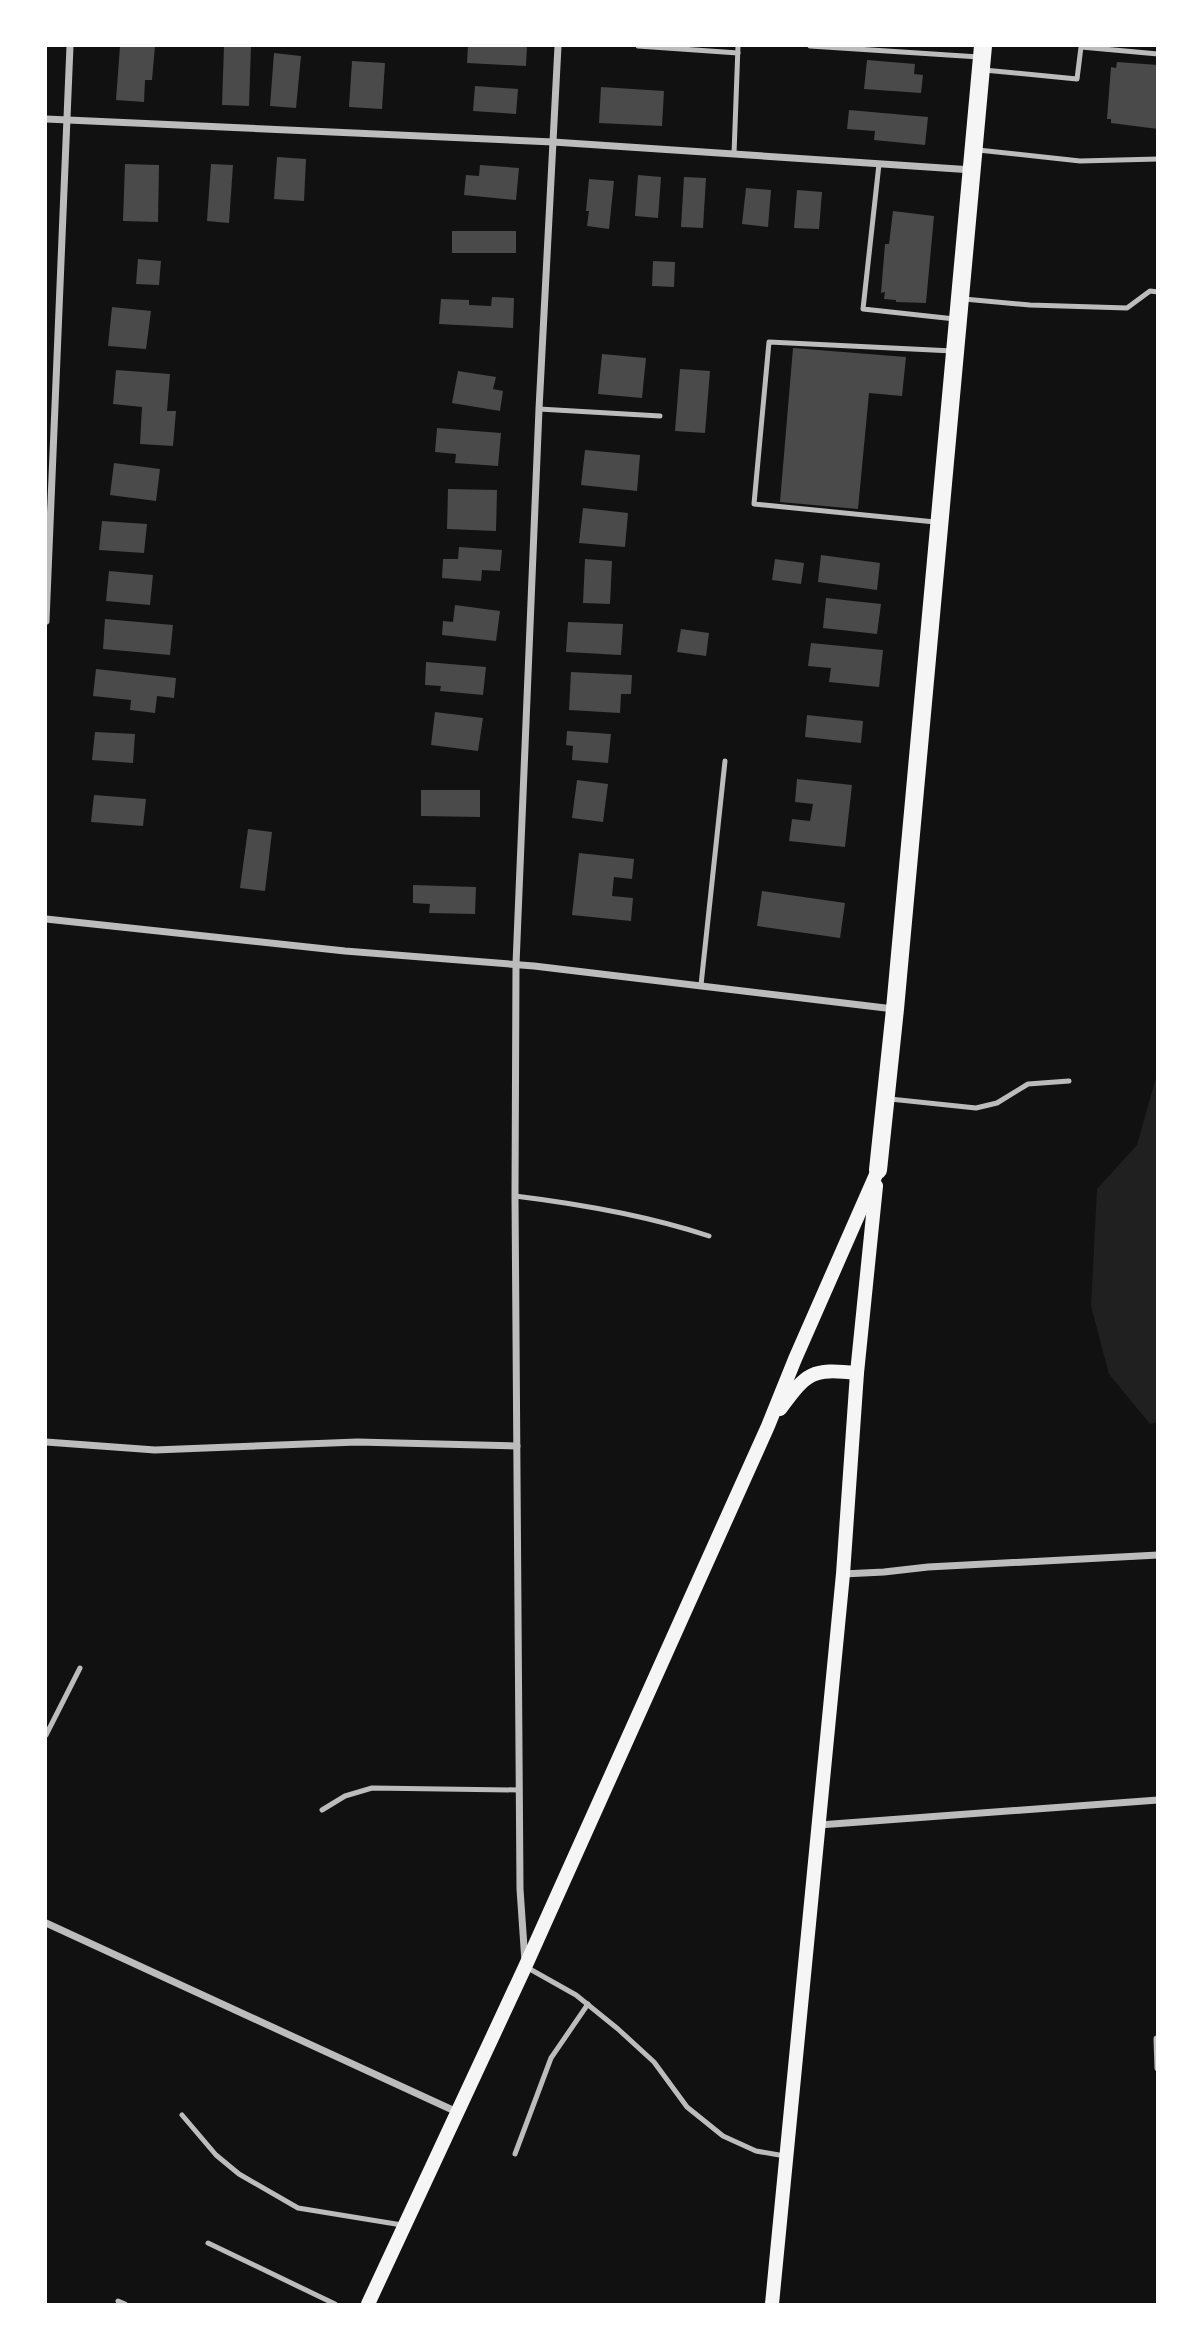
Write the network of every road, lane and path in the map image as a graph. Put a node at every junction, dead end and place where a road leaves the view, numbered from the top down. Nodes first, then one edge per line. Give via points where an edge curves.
1 (70, 46) edge
2 (558, 46) edge
3 (638, 46) edge
4 (810, 46) edge
5 (738, 49) edge
6 (1157, 54) edge
7 (982, 57) edge
8 (46, 119) edge
9 (67, 120) junction
10 (553, 142) junction
11 (975, 150) junction
12 (734, 154) junction
13 (1157, 159) edge
14 (879, 164) junction
15 (973, 170) junction
16 (1157, 292) edge
17 (961, 299) junction
18 (960, 320) junction
19 (956, 351) junction
20 (538, 409) junction
21 (660, 416) dead end
22 (940, 522) junction
23 (46, 621) edge
24 (725, 761) dead end
25 (46, 919) edge
26 (516, 964) junction
27 (701, 985) junction
28 (895, 1009) junction
29 (1069, 1082) dead end
30 (887, 1098) junction
31 (878, 1170) junction
32 (515, 1196) junction
33 (709, 1236) dead end
34 (857, 1373) junction
35 (768, 1426) junction
36 (46, 1442) edge
37 (517, 1446) junction
38 (1157, 1555) edge
39 (843, 1574) junction
40 (80, 1668) dead end
41 (46, 1735) edge
42 (519, 1790) junction
43 (1157, 1800) edge
44 (322, 1810) dead end
45 (818, 1825) junction
46 (46, 1923) edge
47 (525, 1967) junction
48 (587, 2004) junction
49 (1157, 2039) edge
50 (1157, 2068) edge
51 (457, 2112) junction
52 (182, 2115) dead end
53 (515, 2154) dead end
54 (786, 2156) junction
55 (405, 2225) junction
56 (208, 2243) dead end
57 (118, 2301) dead end
58 (125, 2305) edge
59 (335, 2305) edge
60 (368, 2305) edge
61 (772, 2305) edge

1 - 9 street
2 - 10 street
3 - 5 lane
4 - 7 lane
5 - 12 lane
6 - 7 lane via 1080,47 1077,79
7 - 11 main road
8 - 9 street
9 - 10 street
9 - 23 street
10 - 12 street
10 - 20 street
11 - 13 lane via 1080,161
11 - 15 main road
12 - 14 street
14 - 15 street
14 - 18 lane via 863,309
15 - 17 main road
16 - 17 lane via 1127,308
17 - 18 main road
18 - 19 main road
19 - 22 main road
19 - 22 lane via 769,342 754,504
20 - 21 lane
20 - 26 street
22 - 28 main road
24 - 27 lane
25 - 26 street
26 - 27 street
26 - 32 street
27 - 28 street
28 - 30 main road
29 - 30 lane via 1028,1084 976,1108
30 - 31 main road
31 - 34 main road
31 - 35 main road
32 - 33 lane via 595,1208
32 - 37 street
34 - 35 main road via 825,1371 803,1378
34 - 39 main road
35 - 47 main road
36 - 37 street via 155,1450 357,1442
37 - 42 street
38 - 39 street
39 - 45 main road
40 - 41 lane
42 - 44 lane via 372,1788 345,1796
42 - 47 street
43 - 45 street
45 - 54 main road
46 - 51 street
47 - 48 lane
47 - 51 main road
48 - 53 lane via 551,2058
48 - 54 lane via 654,2062 687,2107 723,2136 756,2151
49 - 50 street
51 - 55 main road
52 - 55 lane via 239,2174 298,2208
54 - 61 main road
55 - 60 main road
56 - 59 lane
57 - 58 lane

